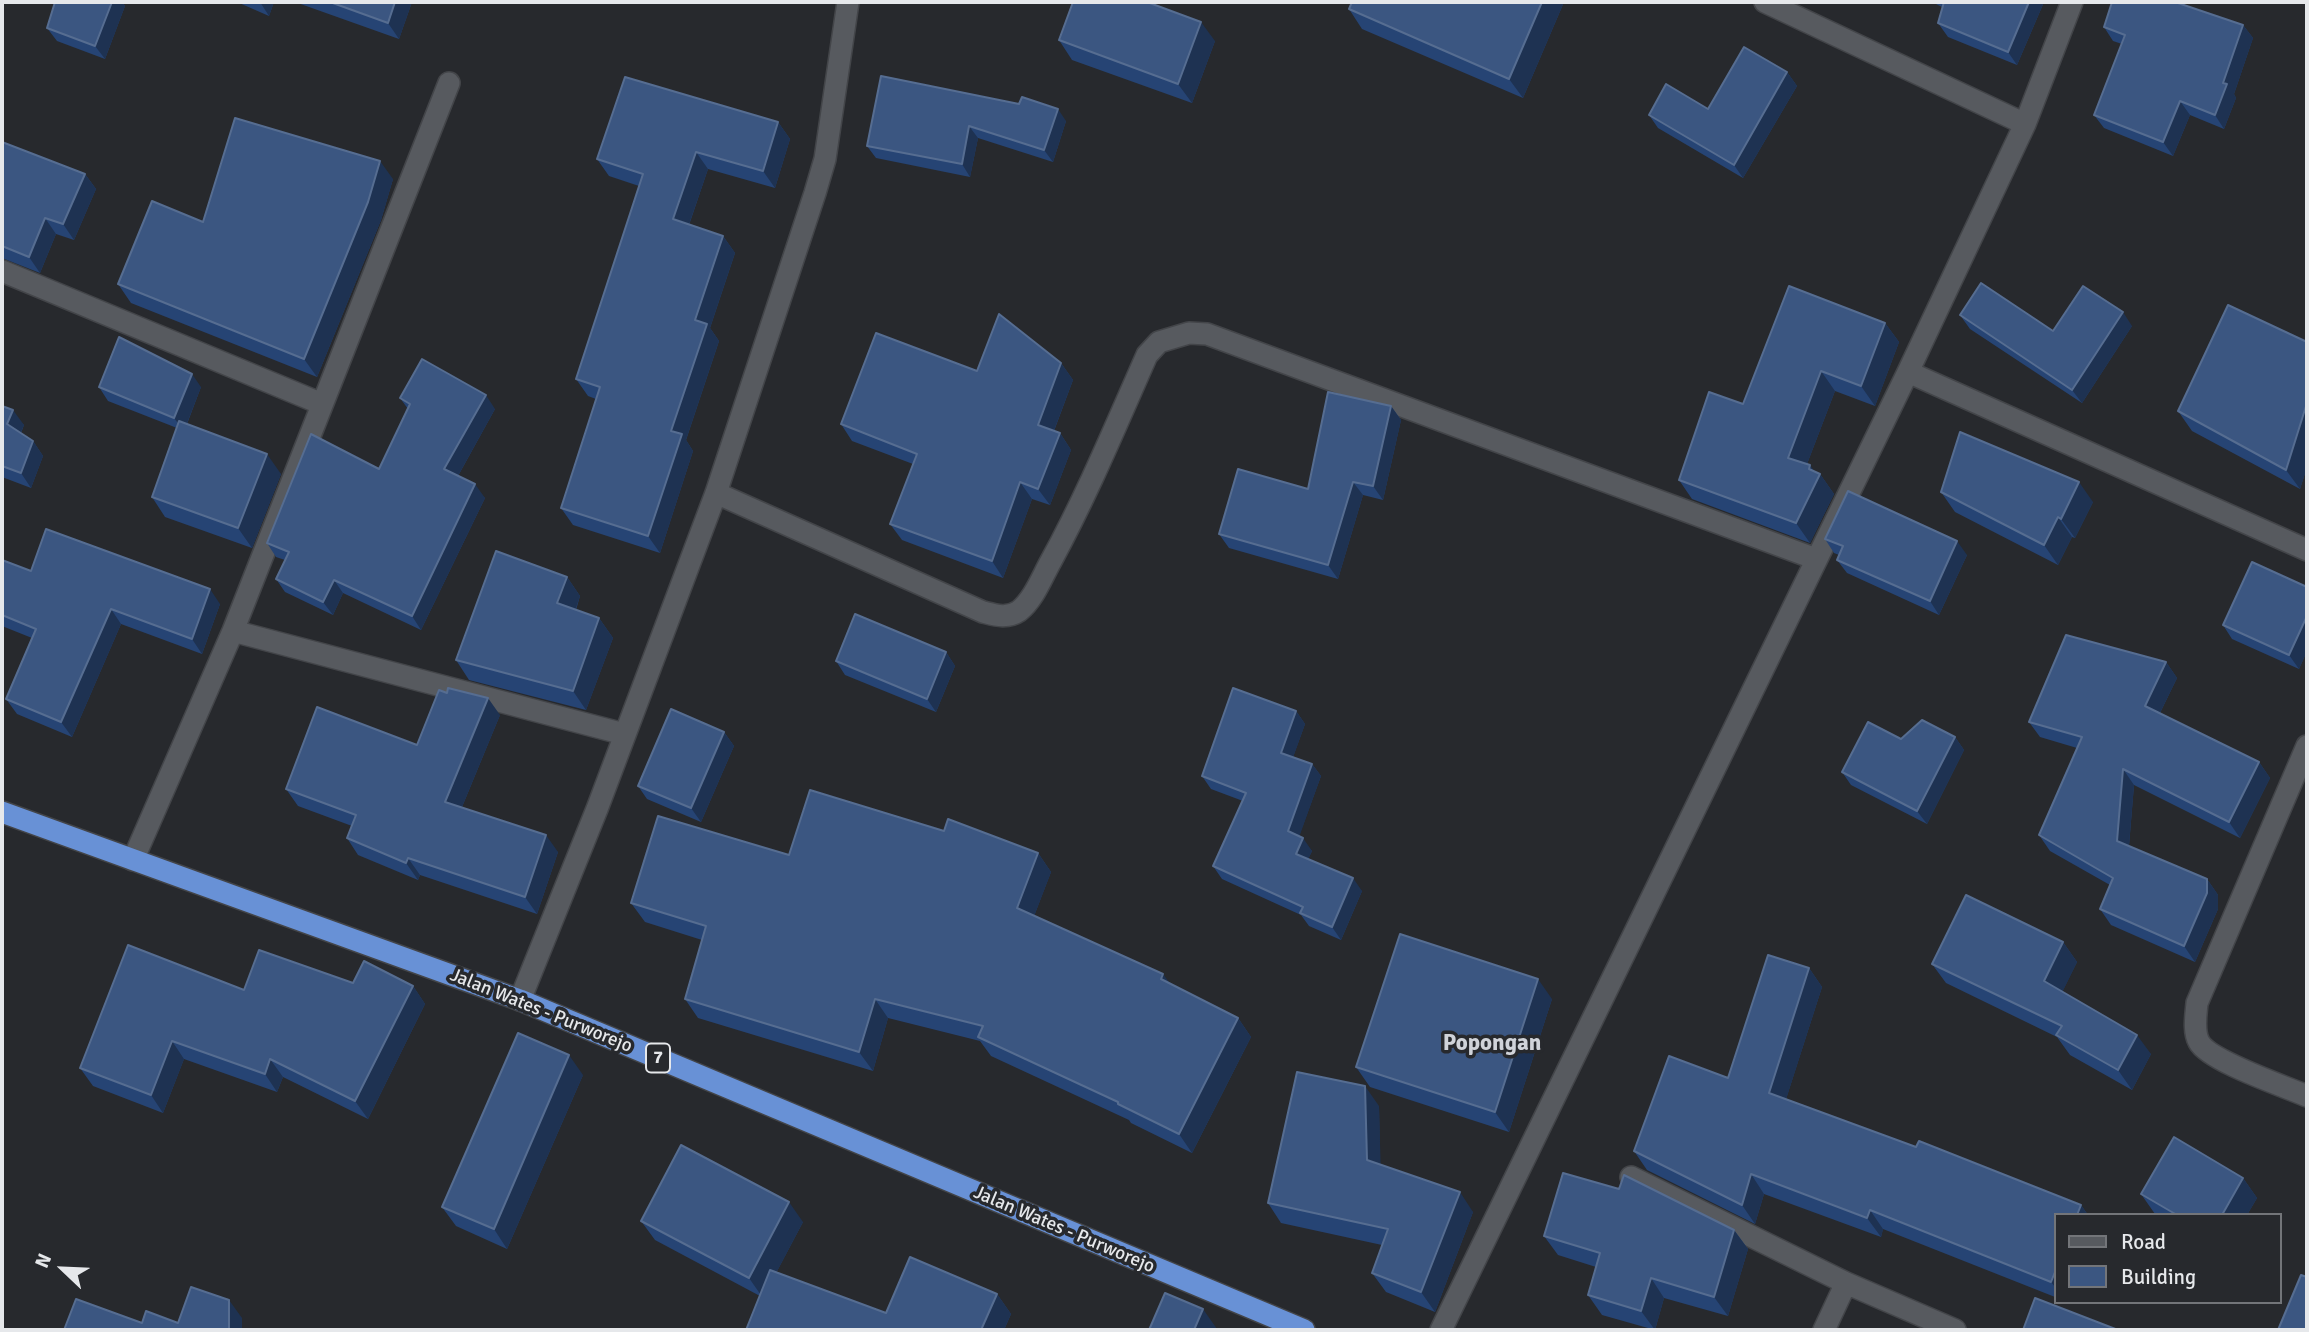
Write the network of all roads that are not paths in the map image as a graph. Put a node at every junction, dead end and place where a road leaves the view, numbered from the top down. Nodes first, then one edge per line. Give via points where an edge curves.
1 (848, 2) edge
2 (1765, 2) edge
3 (2072, 2) edge
4 (449, 83) dead end
5 (2025, 124) junction
6 (2, 271) edge
7 (1908, 372) junction
8 (322, 404) junction
9 (716, 493) junction
10 (2307, 550) edge
11 (1816, 559) junction
12 (233, 631) junction
13 (624, 734) junction
14 (2307, 746) edge
15 (2, 812) edge
16 (133, 860) junction
17 (520, 1000) junction
18 (2307, 1096) edge
19 (1631, 1177) edge
20 (1846, 1283) junction
21 (1304, 1330) edge
22 (1441, 1330) edge
23 (1824, 1330) edge
24 (1955, 1330) edge

1 - 9 street via 825,159
2 - 5 street
3 - 5 street
4 - 8 street
5 - 7 street
6 - 8 street
7 - 10 street
7 - 11 street
8 - 12 street
9 - 11 street via 983,612 1014,614 1035,591 1074,519 1147,355 1159,342 1189,333 1208,334
9 - 13 street
11 - 22 street
12 - 13 street
12 - 16 street
13 - 17 street
14 - 18 street via 2197,1003 2195,1027 2199,1042 2212,1056
15 - 16 highway, Jalan Wates - Purworejo / 7
16 - 17 highway, Jalan Wates - Purworejo / 7
17 - 21 highway, Jalan Wates - Purworejo / 7
19 - 20 street
20 - 23 street
20 - 24 street

